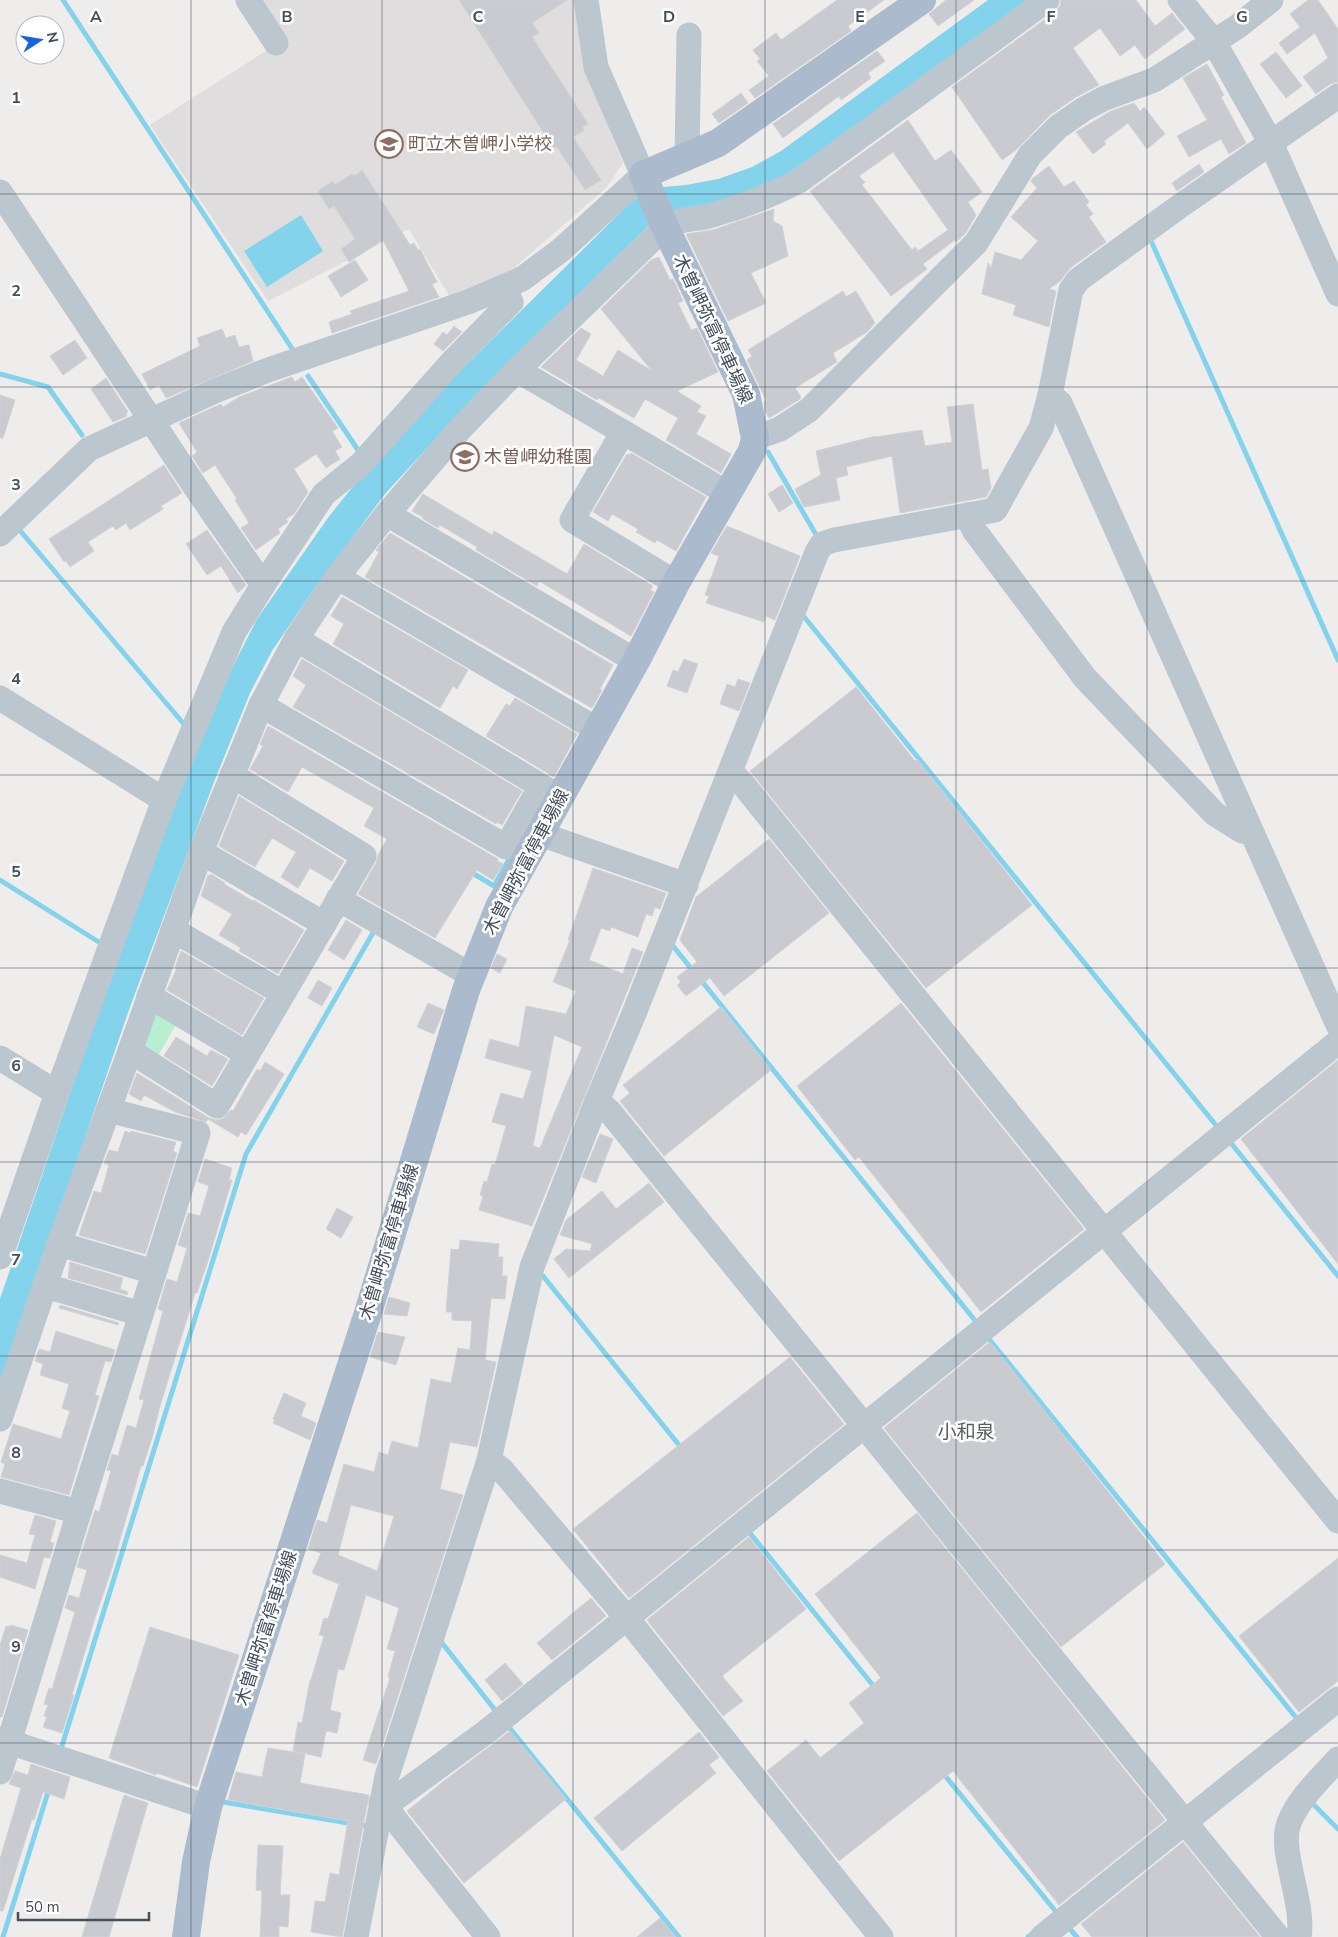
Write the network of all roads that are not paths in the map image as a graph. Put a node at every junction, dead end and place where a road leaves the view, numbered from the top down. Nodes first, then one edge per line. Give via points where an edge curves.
1 (248, 0) edge
2 (586, 0) edge
3 (922, 0) edge
4 (1047, 0) edge
5 (1180, 0) edge
6 (1271, 0) edge
7 (689, 35) dead end
8 (1214, 42) junction
9 (276, 43) dead end
10 (1338, 96) edge
11 (1273, 149) junction
12 (687, 157) junction
13 (644, 179) junction
14 (0, 192) edge
15 (664, 225) junction
16 (504, 287) junction
17 (1338, 294) edge
18 (517, 370) junction
19 (1050, 395) junction
20 (152, 421) junction
21 (623, 432) junction
22 (755, 438) junction
23 (727, 493) junction
24 (387, 514) junction
25 (966, 515) junction
26 (0, 534) edge
27 (337, 577) junction
28 (676, 583) junction
29 (263, 585) junction
30 (296, 639) junction
31 (636, 661) junction
32 (0, 698) edge
33 (261, 705) junction
34 (598, 730) junction
35 (232, 775) junction
36 (735, 776) junction
37 (551, 792) junction
38 (164, 800) junction
39 (529, 830) junction
40 (1251, 832) junction
41 (200, 852) junction
42 (686, 885) junction
43 (338, 899) junction
44 (324, 924) junction
45 (173, 930) junction
46 (471, 975) junction
47 (283, 993) junction
48 (149, 996) junction
49 (1338, 1025) edge
50 (1338, 1042) edge
51 (130, 1051) junction
52 (247, 1054) junction
53 (0, 1058) edge
54 (57, 1093) junction
55 (602, 1105) junction
56 (108, 1110) junction
57 (1108, 1236) junction
58 (59, 1244) junction
59 (0, 1257) edge
60 (154, 1272) junction
61 (46, 1286) junction
62 (142, 1314) junction
63 (0, 1420) edge
64 (868, 1429) junction
65 (494, 1464) junction
66 (0, 1491) edge
67 (79, 1512) junction
68 (1338, 1520) edge
69 (629, 1622) junction
70 (1338, 1699) edge
71 (5, 1740) edge
72 (1338, 1759) edge
73 (0, 1772) edge
74 (389, 1806) junction
75 (208, 1807) junction
76 (1184, 1823) junction
77 (186, 1937) edge
78 (356, 1937) edge
79 (488, 1937) edge
80 (881, 1937) edge
81 (1042, 1937) edge
82 (1278, 1937) edge
83 (1299, 1937) edge

1 - 9 street
2 - 13 street via 596,67
3 - 12 main road via 718,143
4 - 15 street via 799,181 740,207
5 - 8 street
6 - 8 street
7 - 12 street
8 - 11 street
8 - 22 street via 1154,80 1105,98 1058,127 1030,155 976,244 809,410 780,429
10 - 11 street
11 - 17 street
11 - 19 street via 1078,280 1071,290
12 - 13 main road
13 - 15 main road, 木曽岬弥富停車場線
13 - 16 street via 561,250 522,279
14 - 20 street
15 - 18 street
15 - 22 main road, 木曽岬弥富停車場線 via 746,394
16 - 20 street via 268,370
16 - 29 street via 511,302 452,361 360,464 324,494
18 - 21 street
18 - 24 street via 460,429
19 - 25 street via 1041,428 995,510
19 - 40 street via 1060,403
20 - 26 street via 89,449
20 - 29 street
21 - 23 street
21 - 28 street via 572,520
22 - 23 main road, 木曽岬弥富停車場線 via 752,451
23 - 28 main road, 木曽岬弥富停車場線
24 - 27 street
24 - 31 street
25 - 36 street via 822,544
25 - 40 street via 1085,678 1215,814 1242,831
27 - 30 street
27 - 34 street
28 - 31 main road, 木曽岬弥富停車場線
29 - 38 street via 234,632
30 - 33 street
30 - 37 street
31 - 34 main road, 木曽岬弥富停車場線
32 - 38 street
33 - 35 street
33 - 39 street via 506,847
34 - 37 main road, 木曽岬弥富停車場線
35 - 41 street
35 - 43 street via 364,856
36 - 42 street
36 - 57 street
37 - 39 main road, 木曽岬弥富停車場線
38 - 54 street
39 - 42 street
39 - 46 main road, 木曽岬弥富停車場線
40 - 49 street
41 - 44 street
41 - 45 street
42 - 55 street
43 - 44 street
43 - 46 street
44 - 47 street
45 - 47 street
45 - 48 street
46 - 75 main road, 木曽岬弥富停車場線 via 364,1325
47 - 52 street
48 - 51 street
48 - 52 street
50 - 57 street
51 - 52 street via 217,1106
51 - 56 street
53 - 54 street
54 - 59 street
55 - 64 street
55 - 65 street via 532,1267
56 - 58 street
56 - 60 street via 198,1133
57 - 64 street
57 - 68 street
58 - 60 street
58 - 61 street
60 - 62 street
61 - 62 street
61 - 63 street
62 - 67 street
64 - 69 street
64 - 76 street
65 - 69 street
65 - 74 street via 387,1776
66 - 67 street
67 - 71 street
69 - 74 street
69 - 80 street
70 - 76 street
71 - 73 street
71 - 75 street
72 - 83 street via 1307,1794 1288,1824 1286,1842 1299,1908
74 - 78 street
74 - 79 street
75 - 77 main road, 木曽岬弥富停車場線 via 196,1862
76 - 81 street
76 - 82 street

